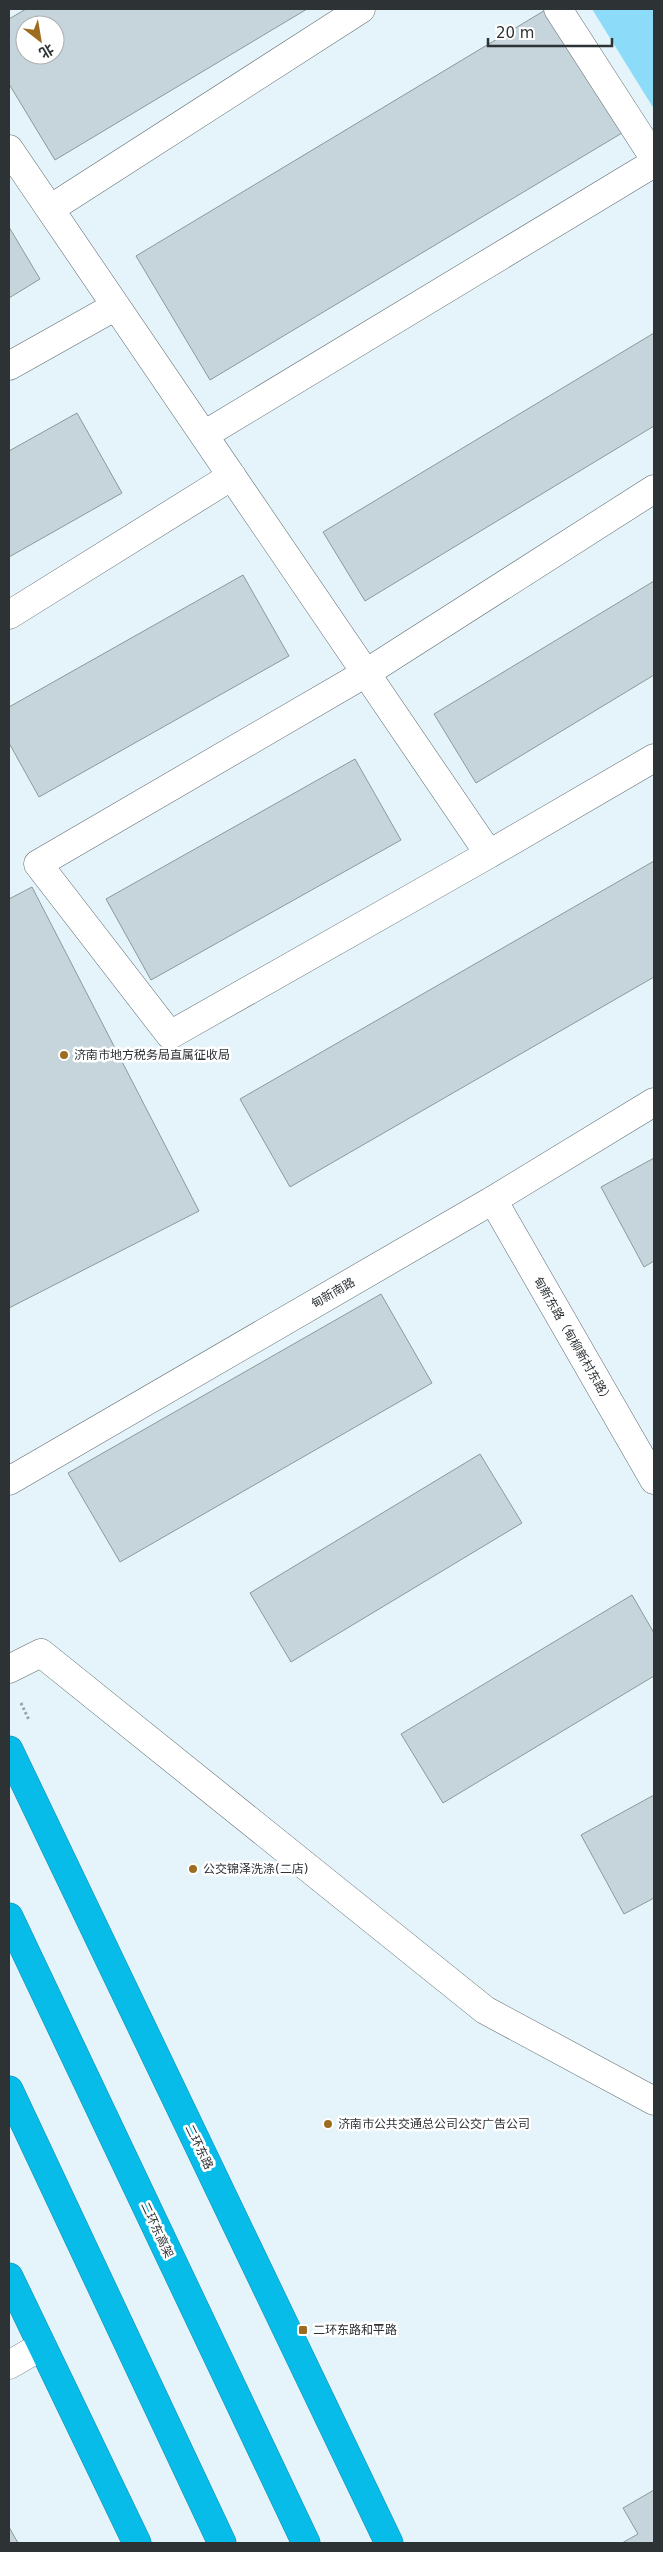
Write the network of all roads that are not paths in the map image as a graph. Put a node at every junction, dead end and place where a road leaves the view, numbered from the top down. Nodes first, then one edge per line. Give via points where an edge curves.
1 (361, 9) edge
2 (558, 9) edge
3 (9, 149) edge
4 (654, 158) edge
5 (654, 163) edge
6 (50, 209) junction
7 (116, 306) junction
8 (9, 366) edge
9 (204, 435) junction
10 (232, 476) junction
11 (654, 489) edge
12 (9, 615) edge
13 (366, 673) junction
14 (654, 758) edge
15 (489, 854) junction
16 (654, 1102) edge
17 (493, 1200) junction
18 (654, 1480) edge
19 (9, 1481) edge
20 (9, 1669) edge
21 (9, 1750) edge
22 (9, 1916) edge
23 (9, 2090) edge
24 (654, 2101) edge
25 (9, 2277) edge
26 (42, 2346) junction
27 (9, 2364) edge
28 (137, 2543) edge
29 (222, 2543) edge
30 (306, 2543) edge
31 (389, 2543) edge

1 - 6 street
2 - 4 street
3 - 6 street
5 - 9 street
6 - 7 street
7 - 8 street
7 - 9 street
9 - 10 street
10 - 12 street
10 - 13 street
11 - 13 street
13 - 15 street
13 - 15 street via 38,864 170,1035
14 - 15 street
16 - 17 street, 甸新南路
17 - 18 street, 甸新东路（甸柳新村东路）
17 - 19 street, 甸新南路
20 - 24 street via 41,1653 485,2010
21 - 31 highway, 二环东路
22 - 30 highway, 二环东高架
23 - 29 highway
25 - 26 highway
26 - 27 street
26 - 28 highway

